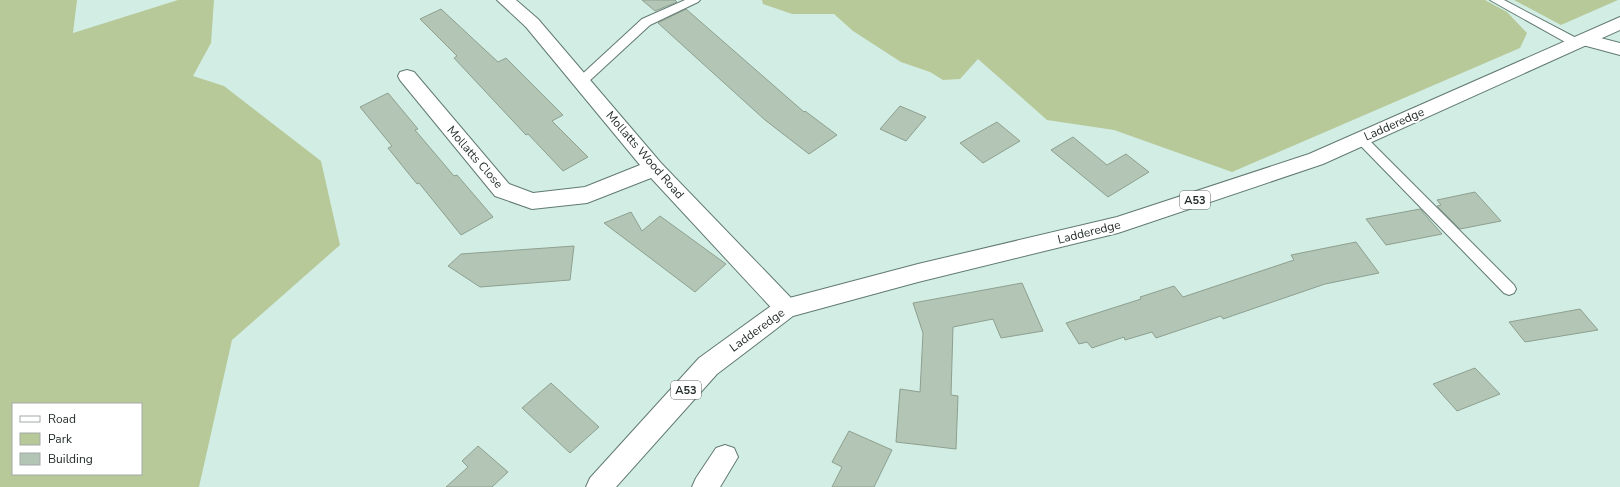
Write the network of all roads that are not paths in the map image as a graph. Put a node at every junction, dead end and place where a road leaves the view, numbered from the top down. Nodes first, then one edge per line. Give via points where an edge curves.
1 (506, 0) edge
2 (694, 0) edge
3 (1496, 0) edge
4 (1620, 23) edge
5 (1581, 42) junction
6 (1620, 49) edge
7 (407, 76) dead end
8 (582, 81) junction
9 (1361, 139) junction
10 (654, 168) junction
11 (1509, 289) dead end
12 (786, 308) junction
13 (725, 457) dead end
14 (599, 487) edge
15 (705, 487) edge

1 - 8 main road, Mollatts Wood Road via 532,23
2 - 8 lane via 646,22
3 - 5 lane
4 - 5 main road, Ladderedge / A53
5 - 6 main road
5 - 9 main road, Ladderedge / A53
7 - 10 main road, Mollatts Close via 502,190 510,193 532,201 587,194
8 - 10 main road, Mollatts Wood Road
9 - 11 lane
9 - 12 main road, Ladderedge / A53 via 1316,160 1118,225
10 - 12 main road, Mollatts Wood Road
12 - 14 main road, Ladderedge / A53 via 708,366
13 - 15 main road

